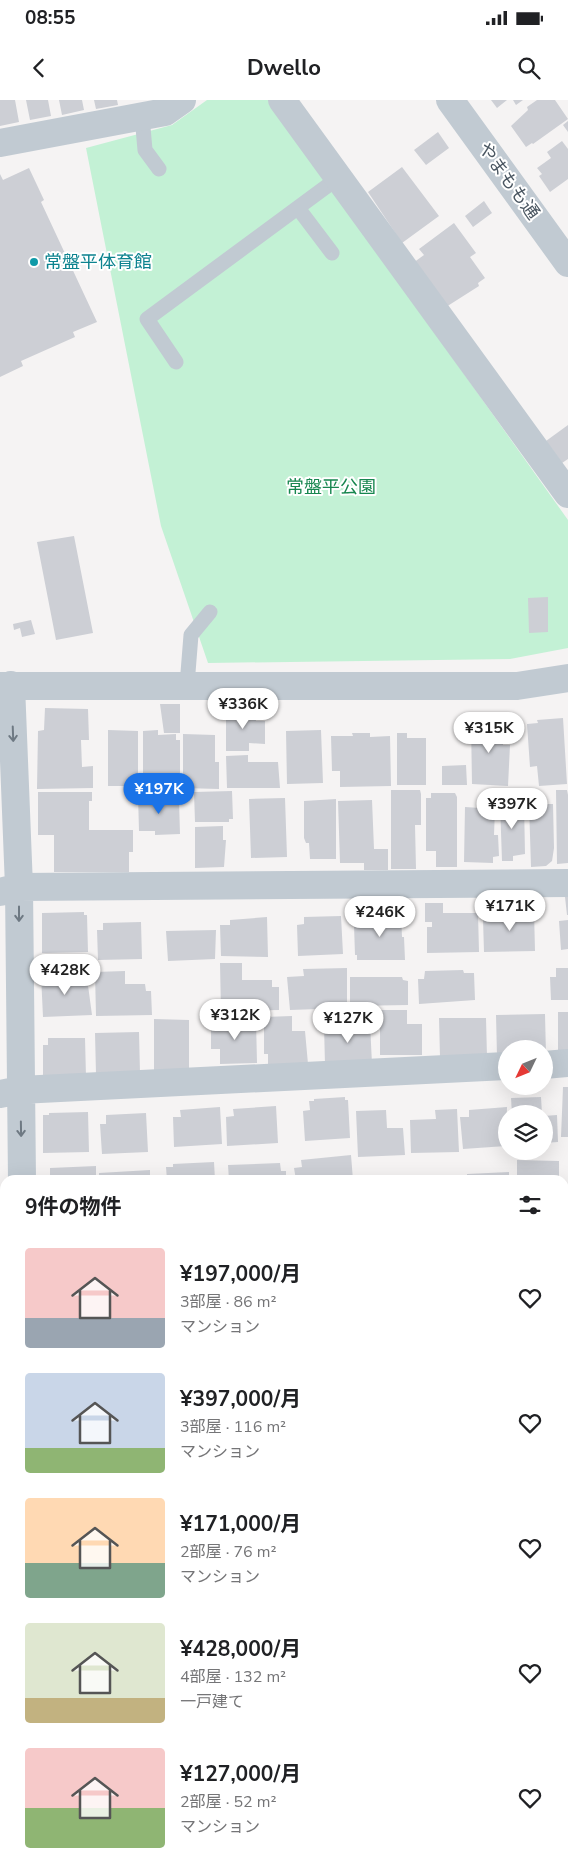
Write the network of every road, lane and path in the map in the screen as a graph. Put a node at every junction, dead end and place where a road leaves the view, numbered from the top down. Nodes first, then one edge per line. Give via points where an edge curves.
1 (282, 100) edge
2 (450, 100) edge
3 (161, 107) edge
4 (0, 143) edge
5 (159, 169) dead end
6 (338, 178) junction
7 (298, 208) junction
8 (332, 254) dead end
9 (568, 262) edge
10 (176, 362) dead end
11 (568, 494) edge
12 (210, 612) dead end
13 (568, 678) edge
14 (187, 685) junction
15 (6, 686) edge
16 (568, 883) edge
17 (9, 890) edge
18 (568, 1063) edge
19 (553, 1064) edge
20 (498, 1066) edge
21 (10, 1092) edge
22 (21, 1175) edge

1 - 6 street
2 - 9 street, やまもも通
3 - 4 street
3 - 5 lane via 145,150
6 - 7 lane
6 - 11 street
7 - 8 lane
7 - 10 lane via 147,319
12 - 14 lane via 191,635
13 - 14 street via 517,686
14 - 15 street
15 -> 17 street
16 - 17 street
17 -> 21 street
18 - 19 street
20 - 21 street
21 -> 22 street

